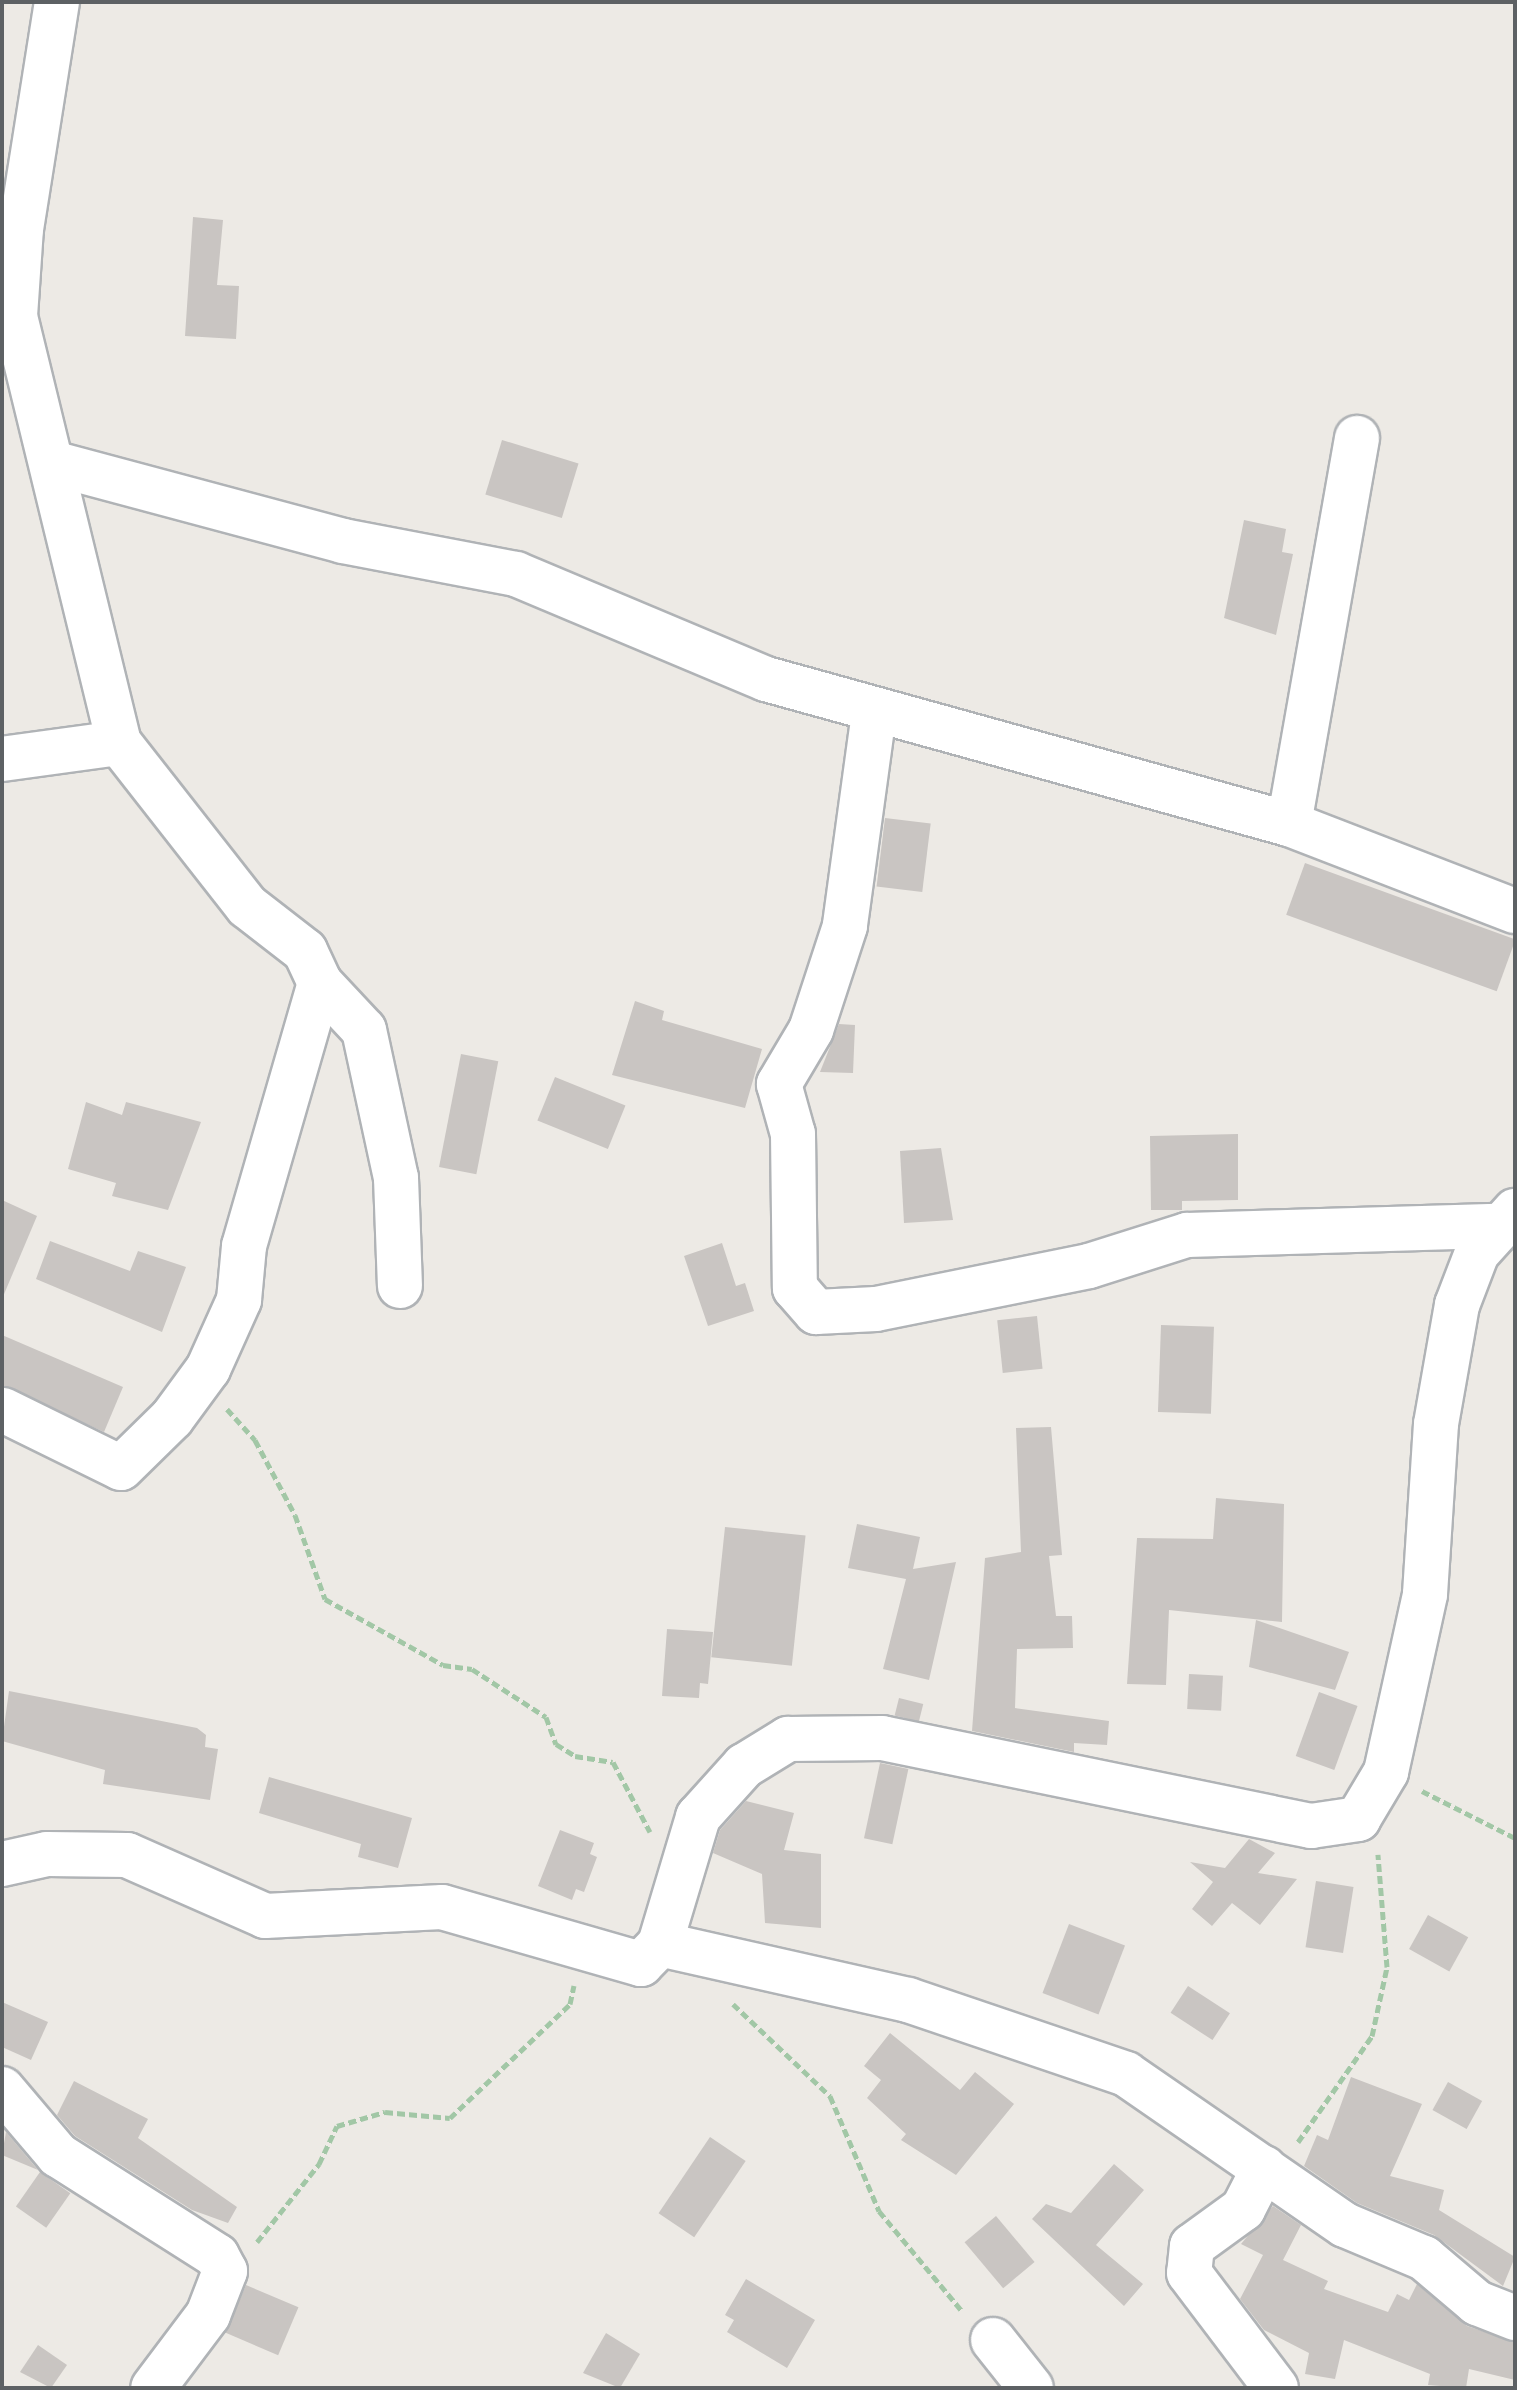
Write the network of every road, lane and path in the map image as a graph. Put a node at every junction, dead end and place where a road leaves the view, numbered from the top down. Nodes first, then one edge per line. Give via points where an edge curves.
1 (57, 2) edge
2 (1357, 438) dead end
3 (52, 463) junction
4 (874, 713) junction
5 (119, 743) junction
6 (2, 759) edge
7 (1289, 824) junction
8 (1515, 911) edge
9 (320, 983) junction
10 (1506, 1218) edge
11 (400, 1286) dead end
12 (208, 1369) junction
13 (3, 1410) edge
14 (1380, 1787) junction
15 (1515, 1838) edge
16 (8, 1870) edge
17 (676, 1882) junction
18 (660, 1944) junction
19 (581, 1953) junction
20 (729, 2000) dead end
21 (2, 2089) edge
22 (1264, 2168) junction
23 (225, 2271) junction
24 (1515, 2318) edge
25 (993, 2340) joint
26 (153, 2388) edge
27 (1031, 2388) edge
28 (1276, 2388) edge

1 - 3 street via 21,229 15,316 25,380
2 - 7 street
3 - 4 street via 343,541 516,574 592,600 729,665
3 - 5 street
4 - 7 street
4 - 10 street via 845,926 811,1030 779,1084 793,1134 795,1288 816,1312 876,1309 1089,1266 1187,1235
5 - 6 street
5 - 9 street via 247,906 305,951
7 - 8 street
9 - 11 street via 364,1030 396,1178
9 - 12 street via 244,1246 239,1300
10 - 14 street via 1477,1253 1446,1356 1427,1580
12 - 13 street via 121,1468
12 - 17 path via 208,1388 255,1440 295,1515 325,1599 443,1665 472,1669 546,1717 556,1744 575,1756 613,1762
14 - 15 path
14 - 17 street via 1358,1819 1311,1826 882,1738 811,1736 766,1747 744,1766 698,1817
14 - 22 path via 1387,1967 1372,2036 1311,2131
16 - 19 street via 127,1855 265,1916 442,1907
17 - 18 street
18 - 19 street via 641,1964
18 - 22 street via 908,2000 1126,2074
19 - 23 path via 570,2004 450,2118 385,2112 337,2126 319,2164 241,2262
20 - 25 path via 830,2096 896,2237
21 - 23 street via 58,2155 217,2256
22 - 24 street via 1345,2225 1424,2258 1477,2303
22 - 28 street via 1243,2209 1192,2246 1189,2273
23 - 26 street via 208,2315
25 - 27 street

